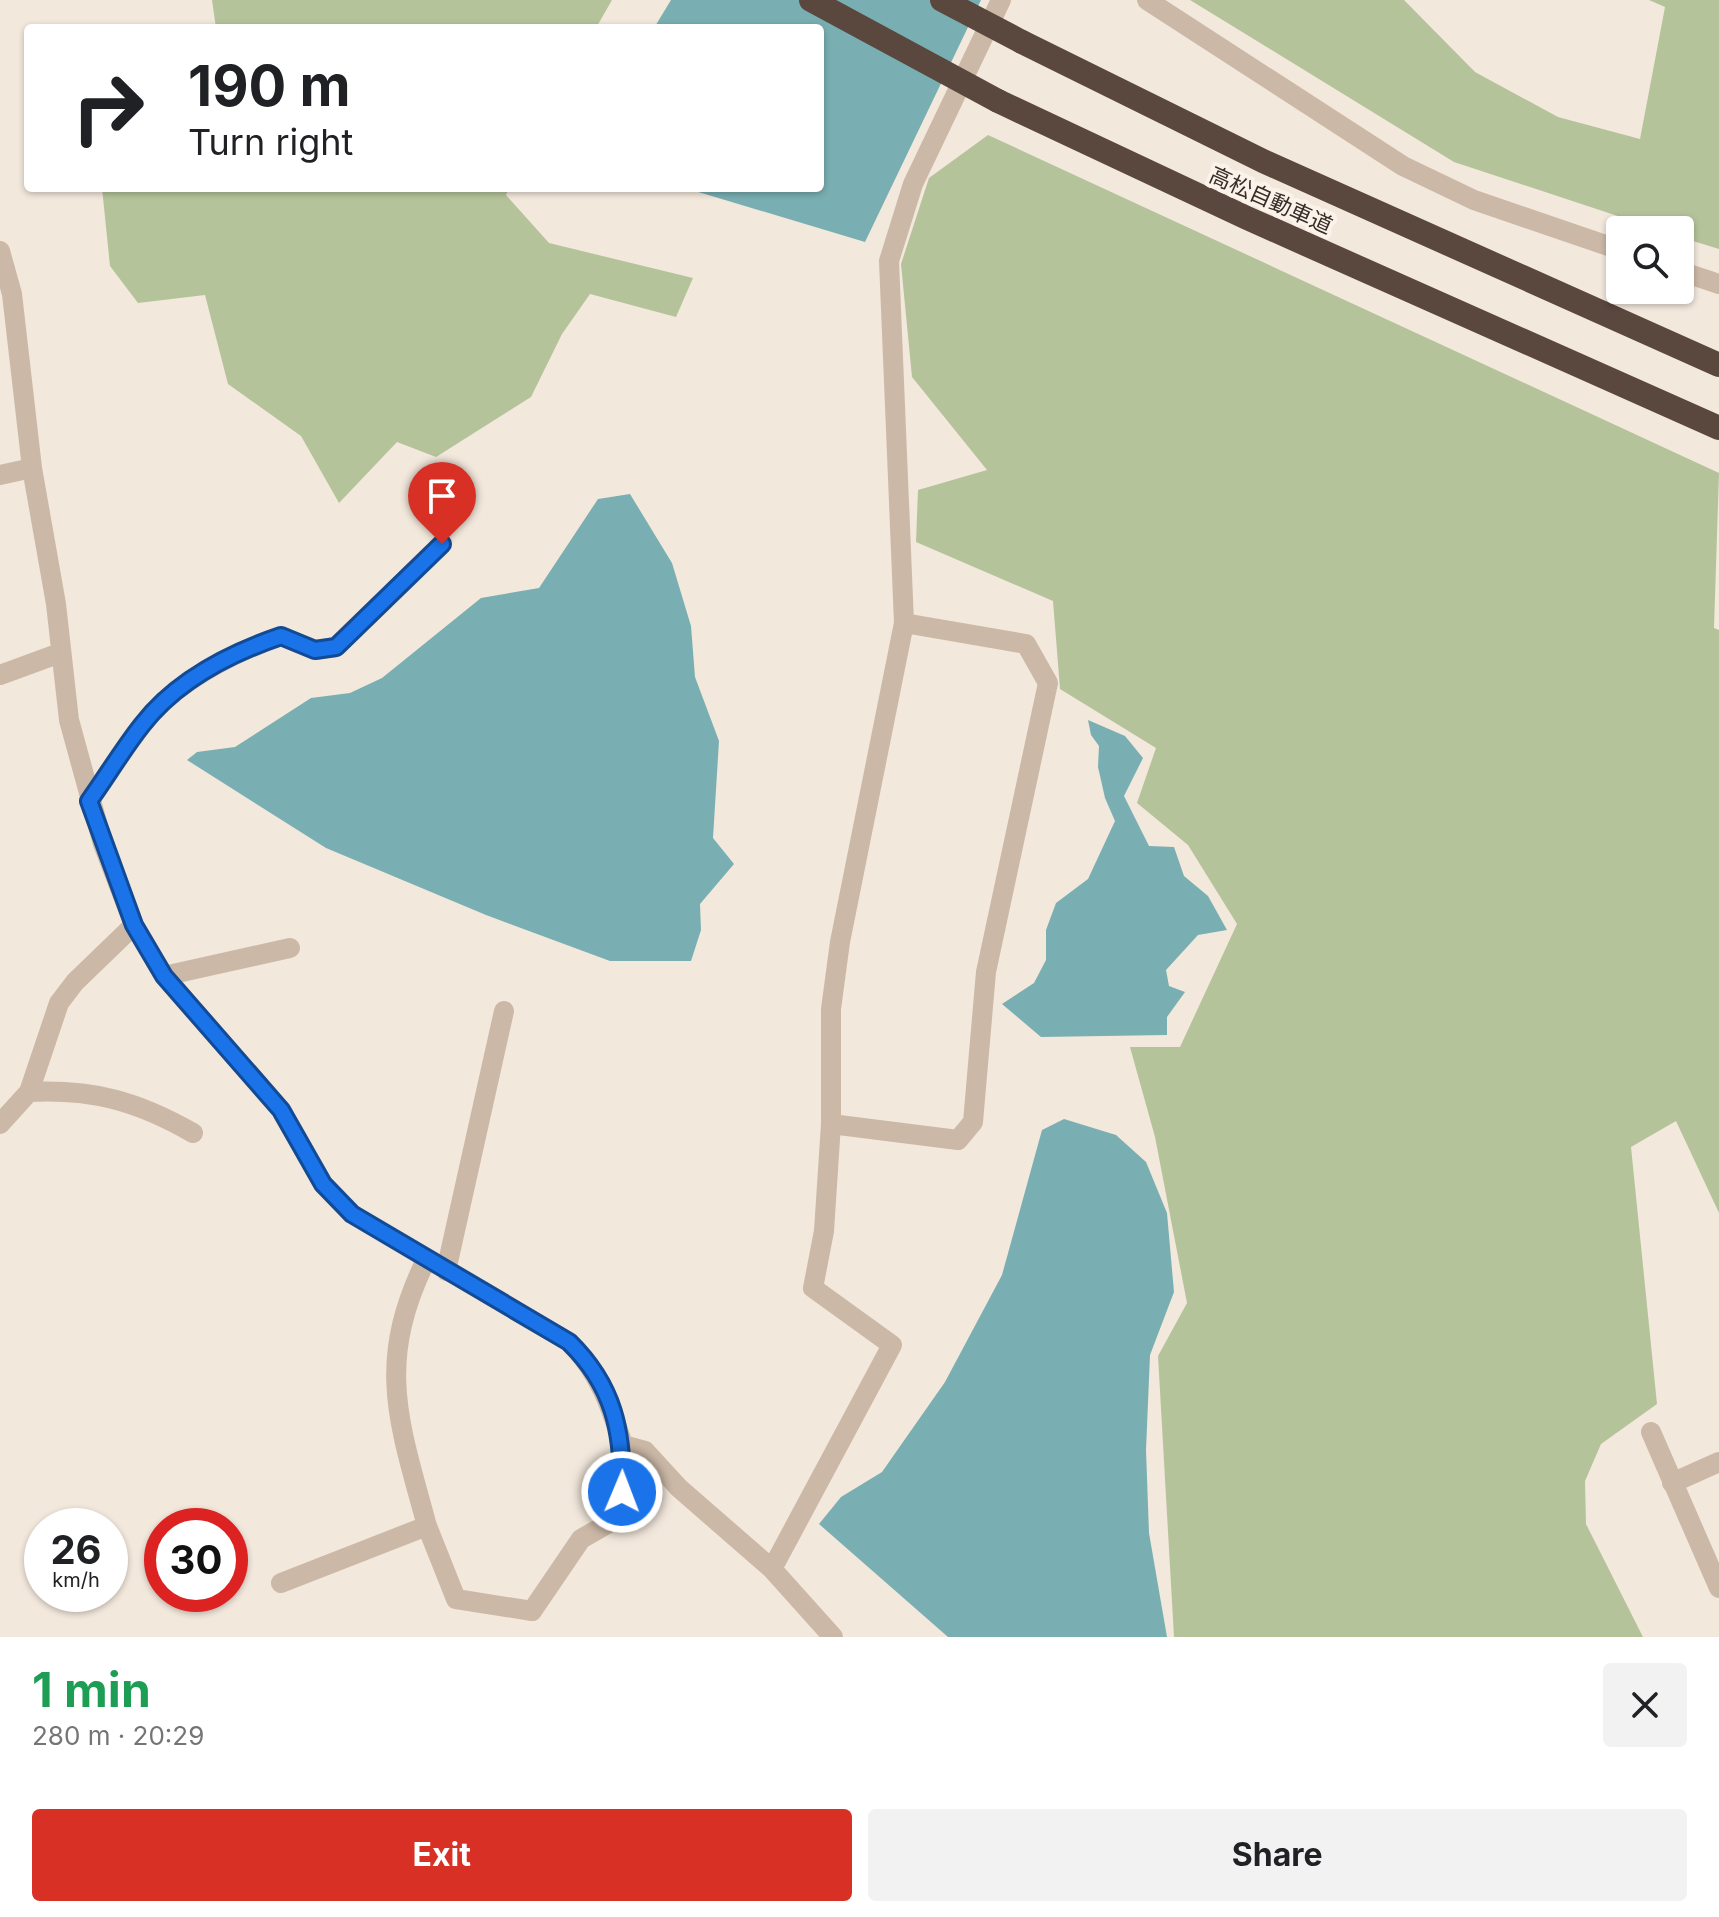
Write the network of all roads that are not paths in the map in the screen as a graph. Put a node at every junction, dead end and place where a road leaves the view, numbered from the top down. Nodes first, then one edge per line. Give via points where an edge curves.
1 (811, 0) edge
2 (942, 0) edge
3 (1001, 0) edge
4 (1147, 0) edge
5 (1606, 245) edge
6 (0, 251) edge
7 (1694, 276) edge
8 (1719, 284) edge
9 (1719, 365) edge
10 (1715, 427) edge
11 (32, 468) junction
12 (0, 475) edge
13 (442, 544) dead end
14 (904, 623) junction
15 (60, 653) junction
16 (0, 675) edge
17 (89, 801) junction
18 (134, 925) junction
19 (290, 948) dead end
20 (164, 976) junction
21 (504, 1011) dead end
22 (29, 1092) junction
23 (0, 1124) edge
24 (831, 1124) junction
25 (193, 1133) dead end
26 (426, 1260) junction
27 (446, 1271) junction
28 (1651, 1432) dead end
29 (623, 1445) junction
30 (1719, 1462) edge
31 (1672, 1483) junction
32 (427, 1526) junction
33 (1712, 1549) edge
34 (772, 1569) junction
35 (281, 1583) dead end
36 (1719, 1588) edge
37 (833, 1637) edge

1 - 10 highway, 高松自動車道, bridge via 998,101
2 - 9 highway, 高松自動車道, bridge via 1263,161
3 - 14 street via 913,184 889,261
4 - 5 street via 1403,166 1474,200
6 - 11 street via 12,294
7 - 8 street
11 - 12 street
11 - 15 street
13 - 17 street via 336,647 315,650 281,636 234,652 192,680 143,722
14 - 24 street via 840,942 831,1009
14 - 24 street via 1026,644 1048,683 986,972 973,1122 958,1140
15 - 16 street
15 - 17 street via 69,720
17 - 18 street
18 - 20 street
18 - 22 street via 59,1003
19 - 20 street
20 - 26 street via 281,1110 323,1184 352,1214
21 - 27 street
22 - 23 street
22 - 25 street via 77,1090 151,1109
24 - 34 street via 824,1231 813,1288 892,1345
26 - 27 street
26 - 32 street via 406,1301 394,1374 398,1420
27 - 29 street via 569,1342 607,1395
28 - 31 street
29 - 32 street via 621,1516 581,1539 532,1611 456,1599
29 - 34 street via 645,1451
30 - 31 street
31 - 33 street
32 - 35 street
33 - 36 street
34 - 37 street

